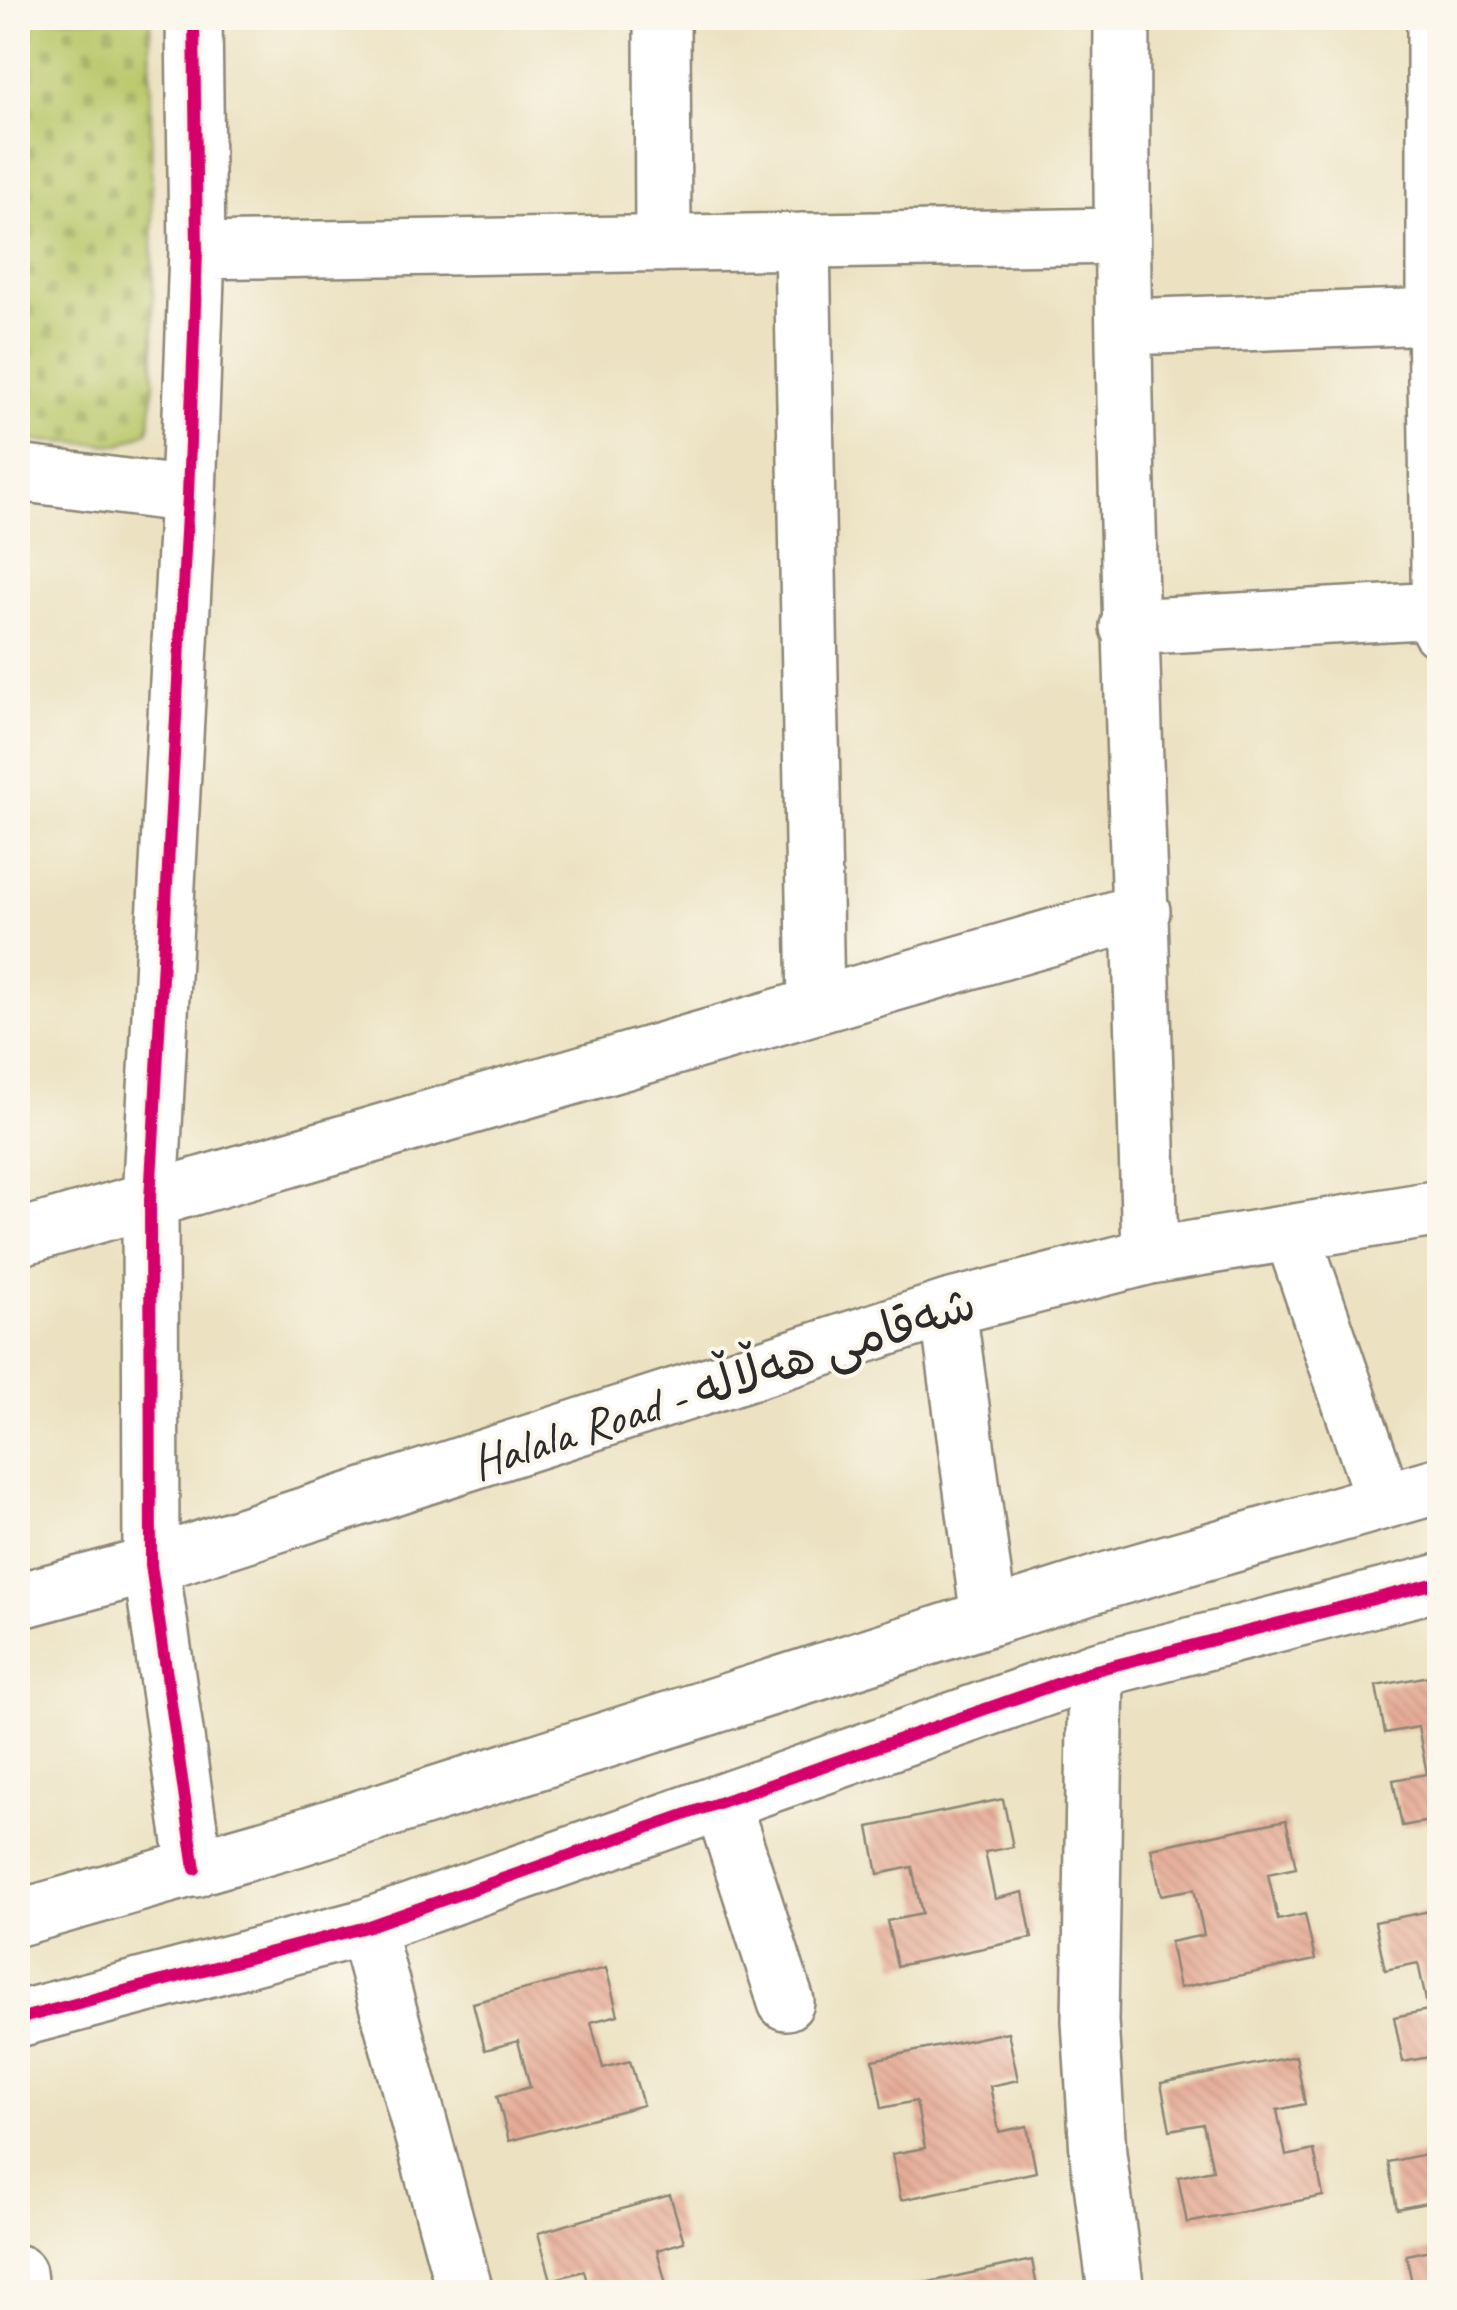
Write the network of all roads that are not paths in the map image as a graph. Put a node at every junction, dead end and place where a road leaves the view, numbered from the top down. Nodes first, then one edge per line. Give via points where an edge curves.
1 (194, 18) edge
2 (662, 18) edge
3 (1122, 18) edge
4 (1435, 18) edge
5 (1121, 236) junction
6 (802, 241) junction
7 (664, 244) junction
8 (197, 251) junction
9 (1436, 316) junction
10 (1126, 327) junction
11 (18, 473) edge
12 (188, 495) junction
13 (1439, 610) edge
14 (1128, 627) junction
15 (1440, 630) edge
16 (1142, 911) junction
17 (816, 1006) junction
18 (150, 1200) junction
19 (1440, 1208) edge
20 (1292, 1233) junction
21 (18, 1238) edge
22 (1150, 1256) junction
23 (948, 1308) junction
24 (1440, 1486) edge
25 (1384, 1501) junction
26 (151, 1566) junction
27 (1440, 1582) edge
28 (18, 1601) edge
29 (989, 1618) junction
30 (1096, 1670) junction
31 (722, 1802) junction
32 (195, 1869) junction
33 (18, 1918) edge
34 (366, 1927) junction
35 (786, 2002) dead end
36 (18, 2020) edge
37 (18, 2273) edge
38 (20, 2292) edge
39 (465, 2292) edge
40 (1116, 2292) edge

1 - 8 street
2 - 7 street
3 - 5 street
4 - 9 street
5 - 6 street
5 - 10 street
6 - 7 street
6 - 17 street
7 - 8 street
8 - 12 street
9 - 10 street
9 - 13 street
10 - 14 street
11 - 12 street
12 - 18 street
13 - 14 street
13 - 15 street
14 - 16 street
16 - 17 street
16 - 22 street
17 - 18 street
18 - 21 street
18 - 26 street
19 - 20 street, Halala Road - شەقامی هەڵاڵە
20 - 22 street, Halala Road - شەقامی هەڵاڵە
20 - 25 street
22 - 23 street, Halala Road - شەقامی هەڵاڵە
23 - 26 street, Halala Road - شەقامی هەڵاڵە
23 - 29 street
24 - 25 street
25 - 29 street
26 - 28 street, Halala Road - شەقامی هەڵاڵە
26 - 32 street
27 - 30 street
29 - 32 street
30 - 31 street
30 - 40 street via 1090,2021
31 - 34 street
31 - 35 street
32 - 33 street
34 - 36 street
34 - 39 street
37 - 38 street

